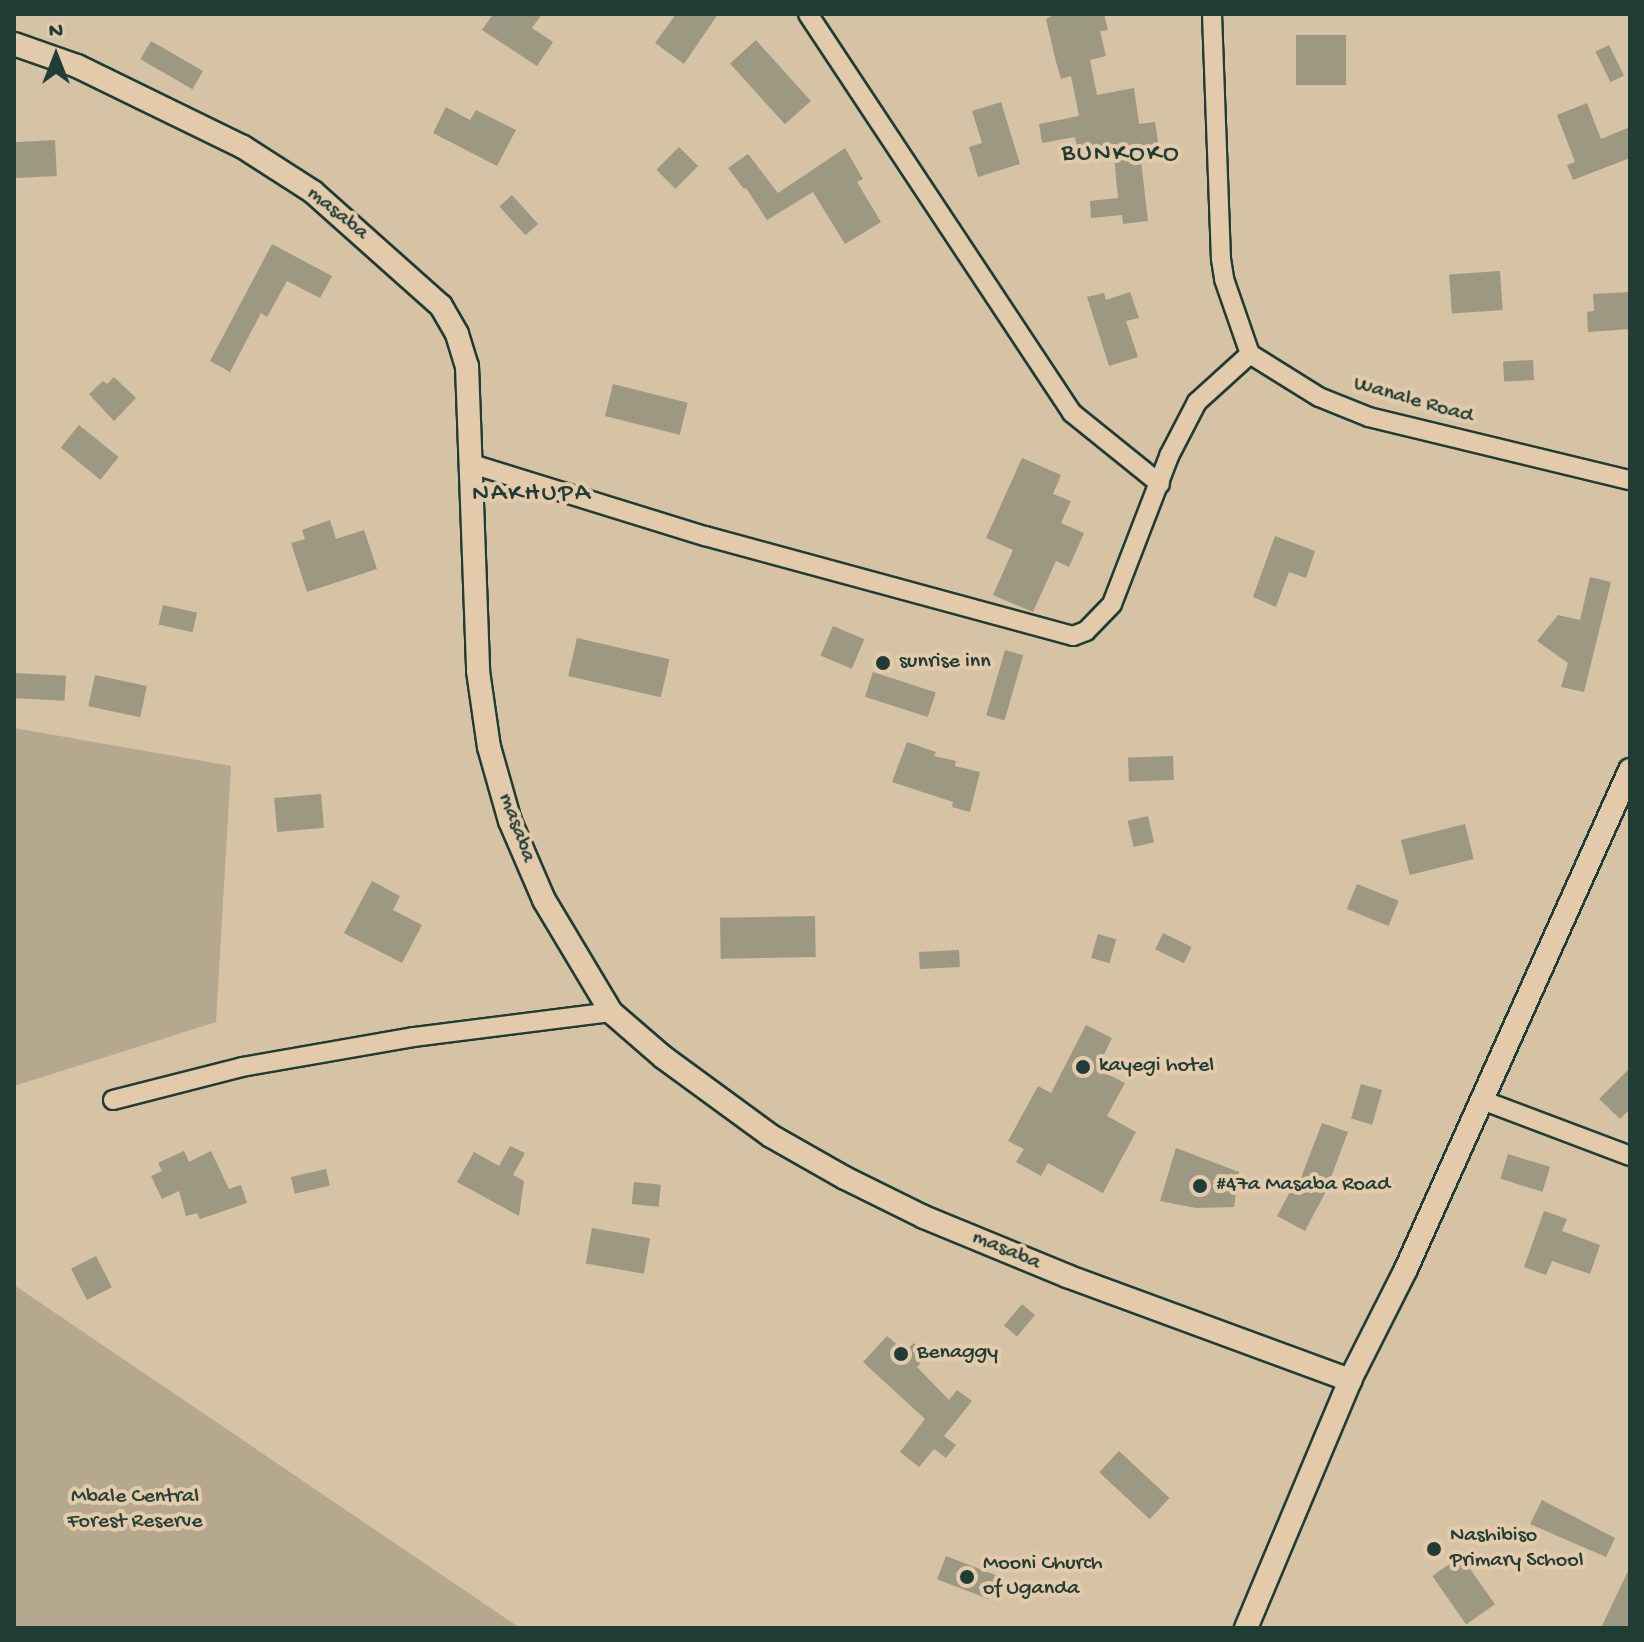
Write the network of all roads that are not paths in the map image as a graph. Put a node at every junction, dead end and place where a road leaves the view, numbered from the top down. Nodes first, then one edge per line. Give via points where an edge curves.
1 (808, 14) edge
2 (1212, 14) edge
3 (14, 44) edge
4 (1250, 354) junction
5 (472, 464) junction
6 (1630, 480) edge
7 (1160, 484) junction
8 (1630, 770) edge
9 (611, 1012) junction
10 (113, 1100) dead end
11 (1482, 1100) junction
12 (1630, 1156) edge
13 (1350, 1380) junction
14 (1246, 1628) edge

1 - 7 street via 1072,413
2 - 4 street via 1221,259
3 - 5 street, masaba via 77,66 243,147 313,192 379,248 441,306 457,334 467,366
4 - 6 street, Wanale Road via 1319,397 1369,417
4 - 7 street via 1197,402
5 - 7 street via 705,536 1073,636 1086,631 1112,604
5 - 9 street, masaba via 478,671 489,747 510,821 544,900
8 - 11 street
9 - 10 street via 273,1061
9 - 13 street, masaba via 771,1136 924,1217 1067,1276
11 - 12 street
11 - 13 street
13 - 14 street

